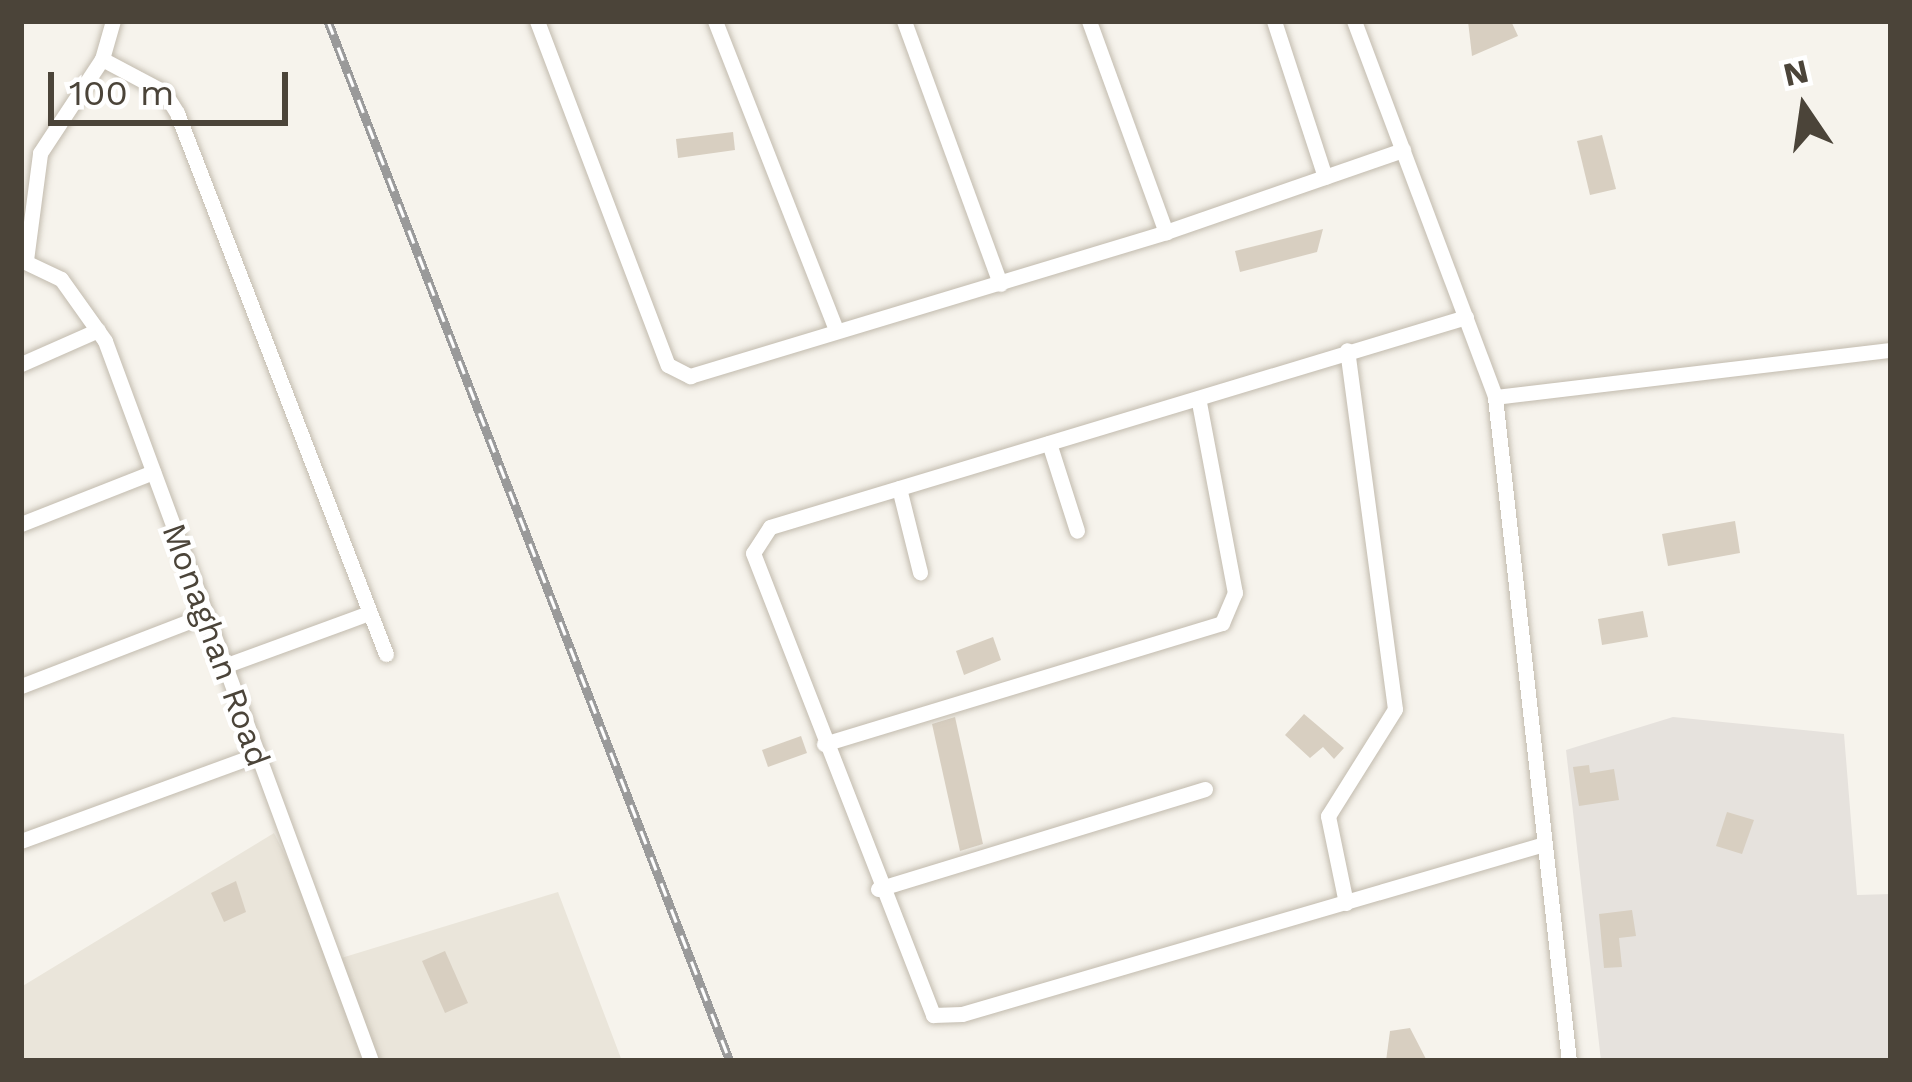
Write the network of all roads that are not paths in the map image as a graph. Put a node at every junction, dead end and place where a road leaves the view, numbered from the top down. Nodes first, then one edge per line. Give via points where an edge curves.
1 (113, 21) edge
2 (537, 21) edge
3 (715, 21) edge
4 (904, 21) edge
5 (1089, 21) edge
6 (1274, 21) edge
7 (1354, 21) edge
8 (102, 59) junction
9 (1403, 150) junction
10 (1325, 177) junction
11 (1166, 232) junction
12 (23, 260) edge
13 (1000, 284) junction
14 (1466, 317) junction
15 (98, 330) junction
16 (836, 330) junction
17 (1347, 350) junction
18 (1891, 350) edge
19 (21, 364) edge
20 (1495, 397) junction
21 (1198, 398) junction
22 (1049, 443) junction
23 (153, 472) junction
24 (899, 488) junction
25 (21, 524) edge
26 (1077, 530) dead end
27 (920, 572) dead end
28 (369, 613) junction
29 (205, 615) junction
30 (386, 654) dead end
31 (224, 666) junction
32 (21, 686) edge
33 (824, 744) junction
34 (256, 755) junction
35 (1205, 789) dead end
36 (21, 841) edge
37 (1544, 844) junction
38 (878, 889) junction
39 (1346, 903) junction
40 (371, 1061) edge
41 (1569, 1061) edge

1 - 8 street
2 - 16 street via 668,365 690,376
3 - 16 street
4 - 13 street
5 - 11 street
6 - 10 street
7 - 9 street
8 - 12 street via 40,153
8 - 28 street via 164,92 177,113
9 - 10 street
9 - 14 street
10 - 11 street
11 - 13 street
12 - 15 street, Monaghan Road via 61,280
13 - 16 street
14 - 17 street
14 - 20 street
15 - 19 street
15 - 23 street, Monaghan Road
17 - 21 street
17 - 39 street via 1395,709 1324,830
18 - 20 street
20 - 37 street
21 - 22 street
21 - 33 street via 1235,592 1222,623
22 - 24 street
22 - 26 street
23 - 25 street
23 - 29 street, Monaghan Road
24 - 27 street
24 - 33 street via 770,527 753,545
28 - 30 street
28 - 31 street
29 - 31 street, Monaghan Road
29 - 32 street
31 - 34 street, Monaghan Road
33 - 38 street
34 - 36 street
34 - 40 street, Monaghan Road
35 - 38 street
37 - 39 street
37 - 41 street
38 - 39 street via 926,1012 941,1016

